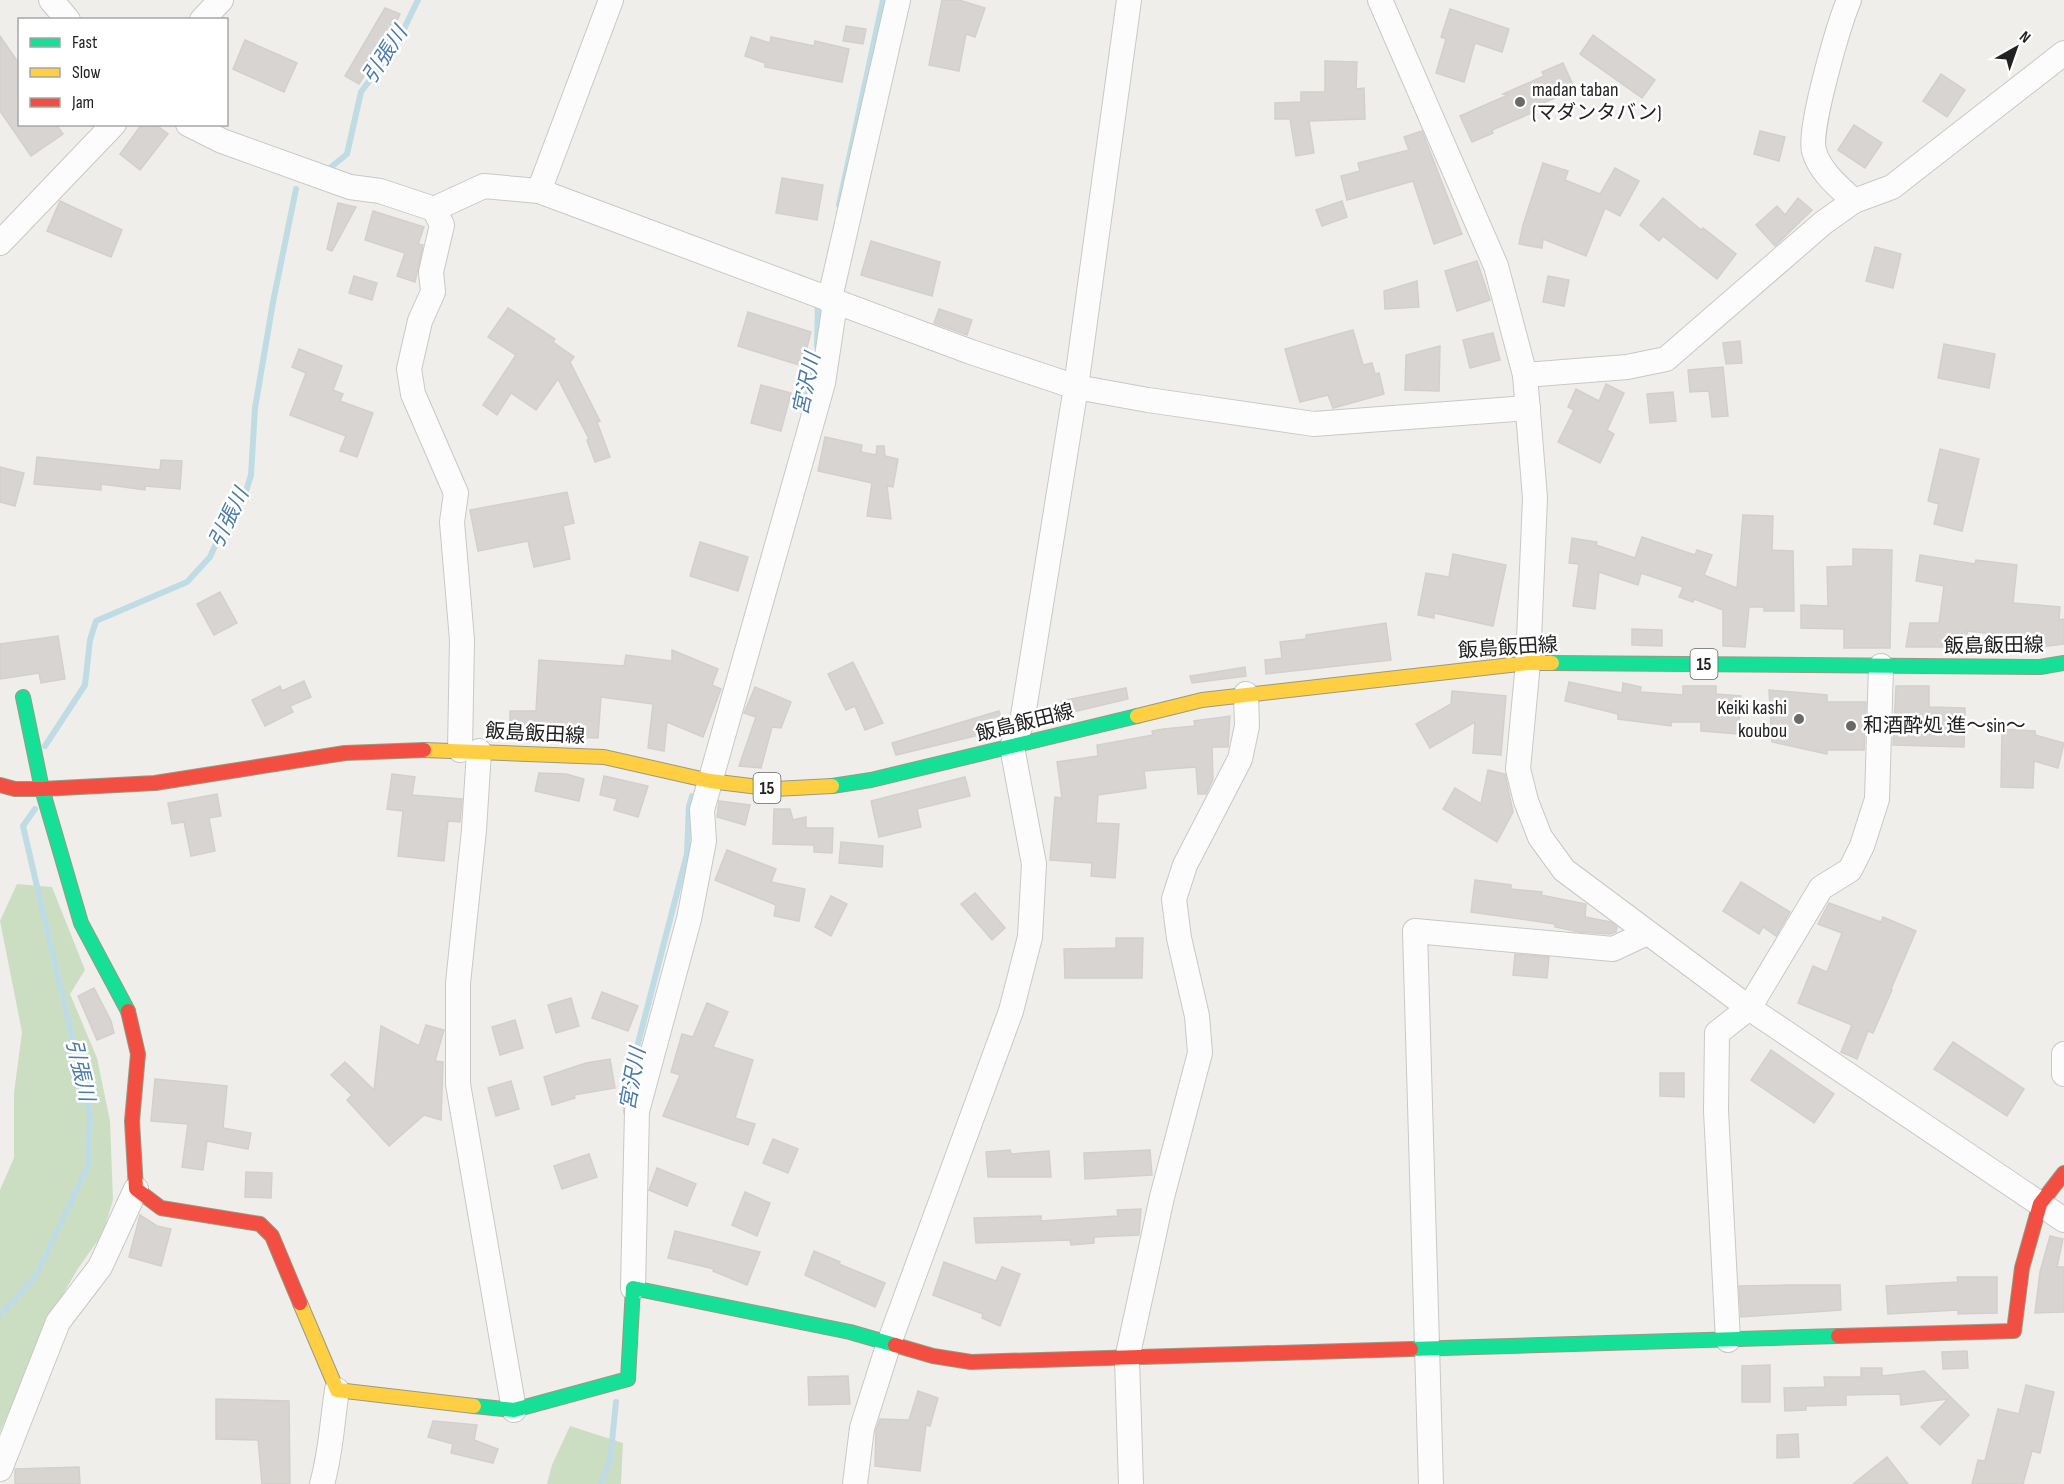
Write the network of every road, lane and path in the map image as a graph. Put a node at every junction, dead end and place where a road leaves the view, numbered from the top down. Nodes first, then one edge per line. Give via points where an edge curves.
1 (51, 0) edge
2 (221, 0) edge
3 (611, 0) edge
4 (898, 0) edge
5 (1129, 0) edge
6 (1380, 0) edge
7 (1849, 0) edge
8 (66, 18) edge
9 (204, 18) edge
10 (2064, 53) edge
11 (112, 126) edge
12 (192, 126) edge
13 (539, 190) junction
14 (1854, 201) junction
15 (434, 209) junction
16 (0, 243) edge
17 (820, 294) junction
18 (1525, 375) junction
19 (1076, 387) junction
20 (1528, 408) junction
21 (1528, 663) junction
22 (2064, 663) edge
23 (1881, 666) junction
24 (1246, 694) junction
25 (23, 697) dead end
26 (1012, 747) junction
27 (469, 750) junction
28 (710, 781) junction
29 (0, 785) edge
30 (42, 789) junction
31 (1647, 933) junction
32 (1749, 1008) junction
33 (2064, 1054) edge
34 (2064, 1074) edge
35 (2064, 1173) edge
36 (136, 1189) junction
37 (2040, 1204) junction
38 (2064, 1220) edge
39 (633, 1288) junction
40 (1728, 1340) junction
41 (889, 1343) junction
42 (1427, 1348) junction
43 (1127, 1359) junction
44 (337, 1390) junction
45 (514, 1410) junction
46 (0, 1469) edge
47 (322, 1484) edge
48 (855, 1484) edge
49 (1131, 1484) edge
50 (1431, 1484) edge

1 - 8 street
2 - 9 street
3 - 13 street
4 - 17 street
5 - 19 street
6 - 18 street via 1496,266
7 - 14 street via 1816,123 1814,150 1824,171
10 - 14 street via 1892,187
11 - 16 street
12 - 15 street via 222,141 350,187 380,191
13 - 15 street via 484,186
13 - 17 street
14 - 18 street via 1666,358 1627,367
15 - 27 street via 442,225 431,272 433,292 420,321 408,369 413,394 456,493 452,522
17 - 19 street
17 - 28 street via 834,310 823,383
18 - 20 street
19 - 20 street via 1314,424
19 - 26 street via 1022,722
20 - 21 street via 1535,498
21 - 23 street, 飯島飯田線 / 15
21 - 24 street, 飯島飯田線 / 15
21 - 31 street via 1518,769 1540,837 1564,870
22 - 23 street, 飯島飯田線 / 15 via 2040,667
23 - 32 street via 1877,799 1862,846 1850,870 1821,888
24 - 26 street, 飯島飯田線 / 15 via 1202,700
24 - 43 street via 1247,726 1240,759 1185,865 1174,899 1197,1016 1200,1053 1162,1197
25 - 30 street
26 - 28 street, 飯島飯田線 / 15 via 825,787 775,789
26 - 41 street via 1034,864 1030,938 1011,1011
27 - 28 street, 飯島飯田線 / 15 via 604,757
27 - 30 street, 飯島飯田線 / 15 via 345,753 155,783
27 - 45 street via 474,830 458,983 458,1084
28 - 39 street via 702,810 704,841 689,919 637,1112
29 - 30 street, 飯島飯田線 / 15
30 - 36 street via 81,923 129,1014 138,1054 132,1121
31 - 32 street
31 - 42 street via 1613,949 1415,931
32 - 37 street
32 - 40 street via 1717,1033 1716,1111
33 - 34 street
35 - 37 street
36 - 44 street via 161,1208 260,1224 272,1236
36 - 46 street via 100,1267 58,1322
37 - 38 street
37 - 40 street via 2022,1268 2014,1330
39 - 41 street
39 - 45 street via 628,1379
40 - 42 street
41 - 43 street via 971,1362
41 - 48 street via 862,1428
42 - 43 street
42 - 50 street
43 - 49 street
44 - 45 street
44 - 47 street via 330,1455

